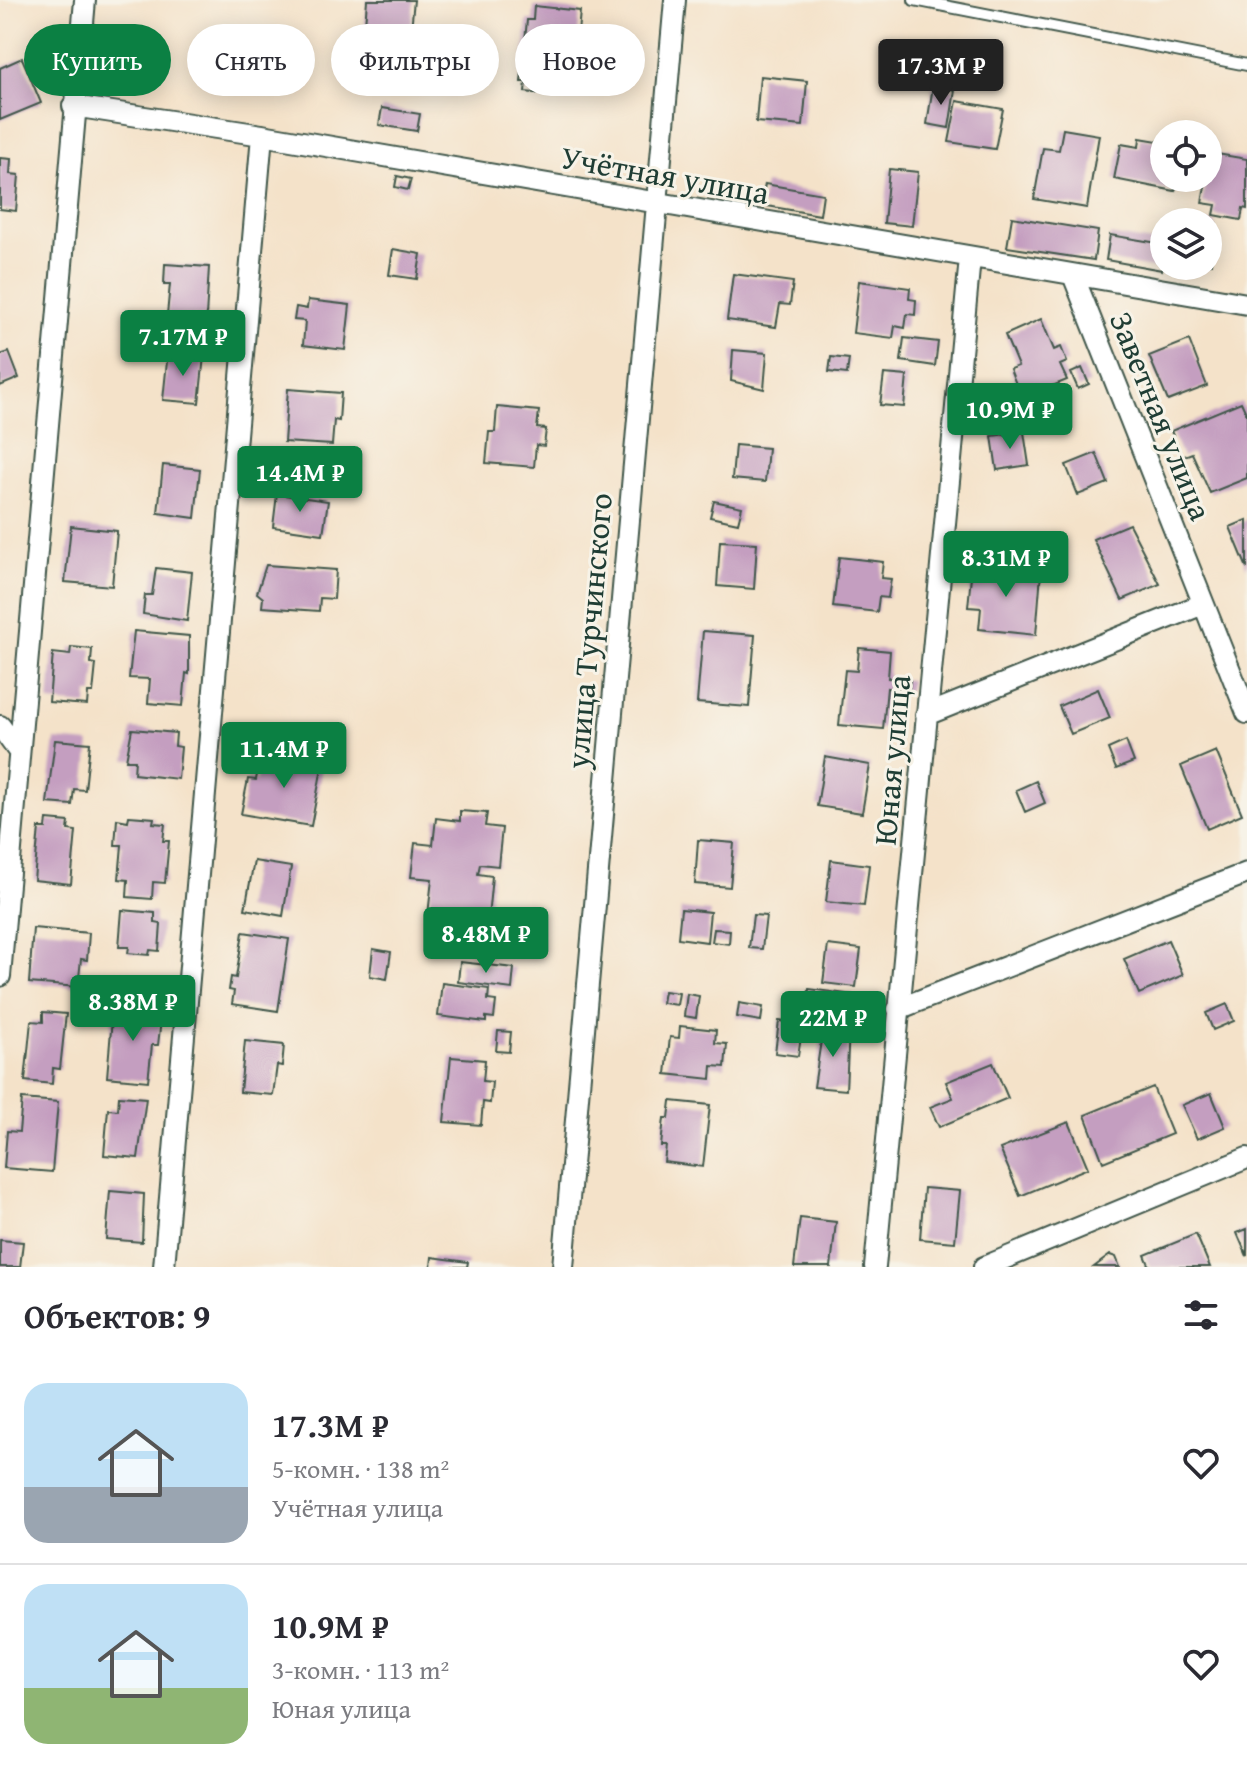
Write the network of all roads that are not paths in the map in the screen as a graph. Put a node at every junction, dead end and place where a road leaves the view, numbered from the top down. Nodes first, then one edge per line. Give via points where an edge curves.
1 (85, 0) edge
2 (675, 0) edge
3 (914, 0) edge
4 (1247, 65) edge
5 (73, 106) junction
6 (262, 135) junction
7 (656, 205) junction
8 (970, 258) junction
9 (1073, 275) junction
10 (1247, 304) edge
11 (1203, 604) junction
12 (1247, 713) edge
13 (926, 715) junction
14 (0, 726) edge
15 (19, 752) junction
16 (1247, 873) edge
17 (0, 976) edge
18 (898, 1009) junction
19 (1247, 1158) edge
20 (164, 1267) edge
21 (563, 1267) edge
22 (875, 1267) edge
23 (984, 1267) edge

1 - 5 street
2 - 7 street, улица Турчинского
3 - 4 lane
5 - 6 street, Учётная улица
5 - 15 street
6 - 7 street, Учётная улица
6 - 20 street
7 - 8 street, Учётная улица
7 - 21 street, улица Турчинского
8 - 9 street, Учётная улица
8 - 13 street, Юная улица
9 - 10 street, Учётная улица
9 - 11 street, Заветная улица
11 - 12 street, Заветная улица
11 - 13 street
13 - 18 street, Юная улица
14 - 15 street
15 - 17 street
16 - 18 street
18 - 22 street, Юная улица
19 - 23 street

